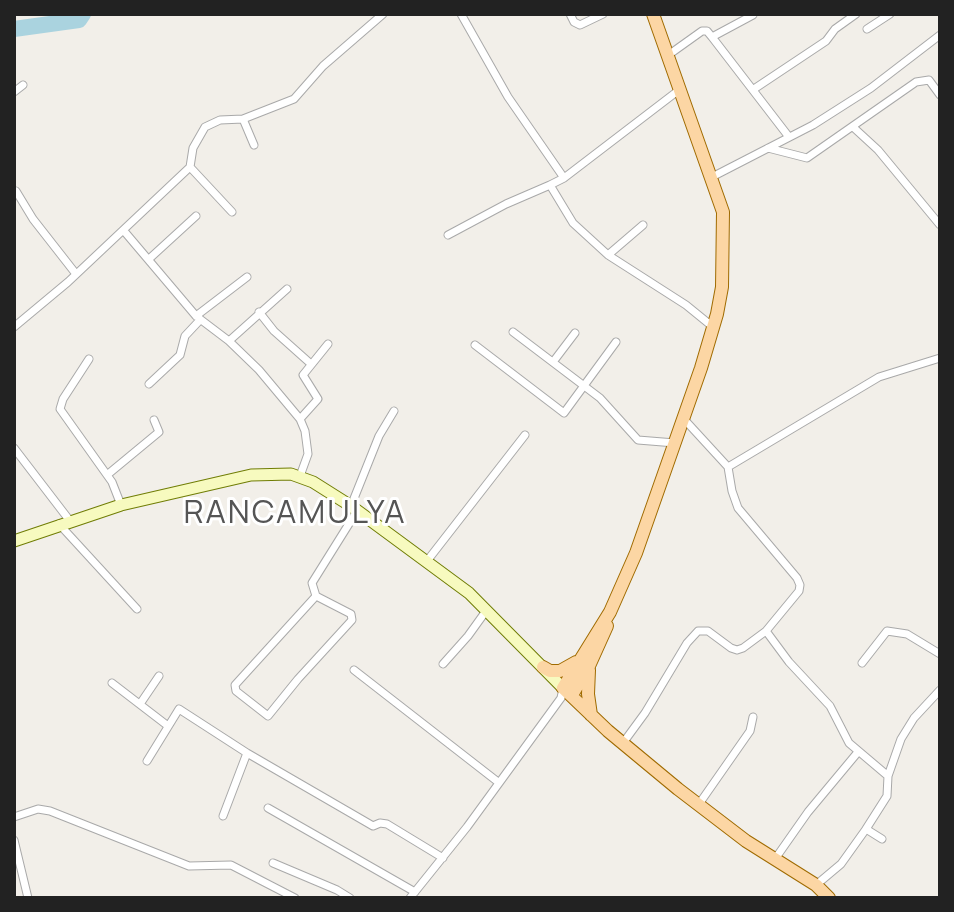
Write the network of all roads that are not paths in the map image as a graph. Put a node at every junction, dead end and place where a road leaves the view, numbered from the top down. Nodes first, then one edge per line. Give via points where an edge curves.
1 (383, 14) edge
2 (461, 14) edge
3 (570, 14) edge
4 (603, 14) edge
5 (653, 14) edge
6 (856, 14) edge
7 (890, 14) edge
8 (753, 15) edge
9 (867, 29) dead end
10 (712, 37) junction
11 (939, 39) edge
12 (667, 56) junction
13 (23, 85) dead end
14 (754, 89) junction
15 (679, 90) junction
16 (14, 92) edge
17 (940, 95) edge
18 (243, 119) junction
19 (853, 127) junction
20 (789, 137) junction
21 (254, 145) dead end
22 (768, 148) junction
23 (190, 167) junction
24 (712, 177) junction
25 (564, 178) junction
26 (550, 185) junction
27 (16, 191) edge
28 (232, 212) dead end
29 (196, 216) dead end
30 (643, 225) dead end
31 (940, 225) edge
32 (124, 231) junction
33 (448, 235) dead end
34 (608, 255) junction
35 (149, 259) junction
36 (76, 274) junction
37 (247, 277) dead end
38 (287, 289) dead end
39 (259, 312) junction
40 (198, 318) junction
41 (14, 327) edge
42 (713, 327) junction
43 (513, 332) dead end
44 (575, 333) dead end
45 (229, 341) junction
46 (616, 342) dead end
47 (328, 344) dead end
48 (475, 345) dead end
49 (940, 358) edge
50 (89, 359) dead end
51 (553, 362) junction
52 (311, 364) junction
53 (149, 384) dead end
54 (585, 386) junction
55 (394, 411) dead end
56 (683, 418) junction
57 (300, 419) junction
58 (154, 420) dead end
59 (525, 435) dead end
60 (675, 443) junction
61 (14, 448) edge
62 (728, 467) junction
63 (107, 475) junction
64 (300, 476) junction
65 (121, 505) junction
66 (354, 508) junction
67 (64, 522) junction
68 (14, 541) edge
69 (427, 561) junction
70 (316, 596) junction
71 (137, 609) dead end
72 (486, 611) junction
73 (766, 631) junction
74 (940, 654) edge
75 (586, 662) junction
76 (862, 663) dead end
77 (443, 664) dead end
78 (543, 667) junction
79 (354, 670) dead end
80 (159, 676) dead end
81 (112, 683) dead end
82 (940, 690) edge
83 (565, 694) junction
84 (936, 702) edge
85 (140, 704) junction
86 (591, 717) junction
87 (753, 717) dead end
88 (168, 726) junction
89 (623, 743) junction
90 (858, 752) junction
91 (247, 753) junction
92 (147, 761) dead end
93 (888, 776) junction
94 (498, 782) junction
95 (699, 804) junction
96 (268, 808) dead end
97 (223, 816) dead end
98 (14, 817) edge
99 (866, 829) junction
100 (882, 839) dead end
101 (14, 840) edge
102 (443, 858) junction
103 (775, 859) junction
104 (273, 863) dead end
105 (816, 885) junction
106 (413, 895) edge
107 (28, 898) edge
108 (295, 898) edge
109 (350, 898) edge
110 (829, 898) edge

1 - 18 street via 323,66 299,95
2 - 25 street via 508,97
3 - 4 street via 583,25
5 - 12 main road
6 - 14 street
7 - 9 street
8 - 10 street
10 - 12 street via 702,31
10 - 14 street
11 - 20 street
12 - 15 main road
13 - 16 street
14 - 20 street
15 - 24 main road
15 - 25 street
17 - 19 street via 922,79
18 - 21 street
18 - 23 street via 205,127
19 - 22 street via 807,158
19 - 31 street
20 - 22 street
22 - 24 street
23 - 28 street
23 - 32 street
24 - 42 main road via 724,223 722,287
25 - 26 street
26 - 33 street
26 - 34 street via 573,223
27 - 36 street
29 - 35 street
30 - 34 street
32 - 35 street
32 - 36 street
34 - 42 street
35 - 40 street
36 - 41 street
37 - 40 street
38 - 39 street
39 - 45 street
39 - 52 street
40 - 45 street
40 - 53 street via 180,355
42 - 56 main road
43 - 51 street
44 - 51 street
45 - 57 street
46 - 54 street
47 - 52 street
48 - 54 street via 564,413
49 - 62 street via 879,377
50 - 63 street via 60,409
51 - 54 street
52 - 57 street via 303,375 318,402
54 - 60 street via 638,440
55 - 66 street via 379,436
56 - 60 main road
56 - 62 street
57 - 64 street via 308,454
58 - 63 street via 159,432
59 - 69 street
60 - 75 main road via 636,553
61 - 67 street
62 - 73 street via 738,508 800,585
63 - 65 street
64 - 65 main road via 251,475
64 - 66 main road
65 - 67 main road
66 - 69 main road
66 - 70 street via 312,583
67 - 68 main road
67 - 71 street
69 - 72 main road
70 - 70 street via 235,685 268,716 352,620 351,614
72 - 77 street
72 - 78 main road
73 - 89 street via 737,650 698,631
73 - 90 street via 830,706
74 - 76 street via 901,631 887,631
75 - 78 main road via 560,671
75 - 83 main road
75 - 86 main road
78 - 83 main road
79 - 94 street
80 - 85 street
81 - 85 street
82 - 84 street
83 - 86 main road
83 - 94 street
84 - 93 street via 906,729
85 - 88 street
86 - 89 main road
87 - 95 street via 750,731
88 - 91 street via 179,709
88 - 92 street
89 - 95 main road
90 - 93 street
90 - 103 street
91 - 97 street
91 - 102 street via 373,826 387,824
93 - 99 street via 887,796
94 - 102 street
95 - 103 main road
96 - 106 street
98 - 108 street via 50,811 189,866 231,865
99 - 100 street
99 - 105 street via 841,864
101 - 107 street
102 - 106 street
103 - 105 main road
104 - 109 street
105 - 110 main road

